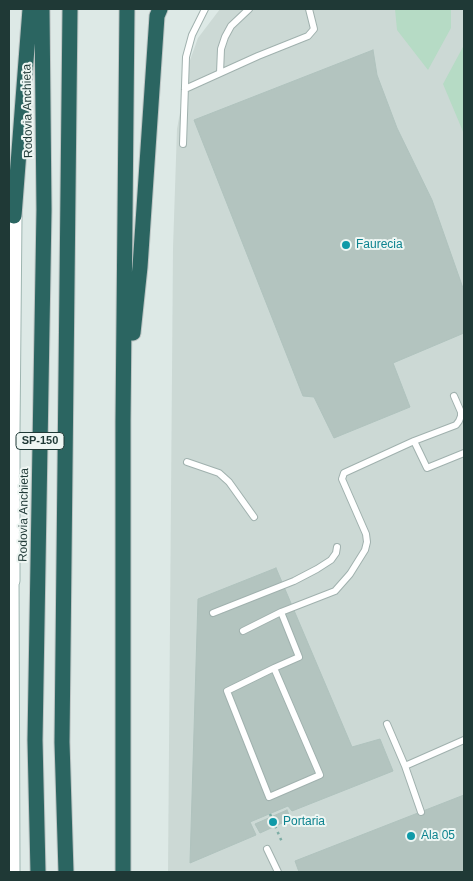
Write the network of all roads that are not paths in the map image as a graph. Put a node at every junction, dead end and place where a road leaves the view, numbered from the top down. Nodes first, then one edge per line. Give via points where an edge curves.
1 (30, 9) edge
2 (42, 9) edge
3 (70, 9) edge
4 (127, 9) edge
5 (160, 9) edge
6 (205, 9) edge
7 (249, 9) edge
8 (309, 9) edge
9 (220, 73) junction
10 (185, 88) junction
11 (183, 144) dead end
12 (12, 223) edge
13 (454, 396) dead end
14 (124, 422) junction
15 (414, 441) junction
16 (464, 453) edge
17 (187, 462) dead end
18 (254, 517) dead end
19 (336, 548) dead end
20 (9, 551) edge
21 (12, 580) junction
22 (214, 612) dead end
23 (281, 612) junction
24 (243, 631) dead end
25 (274, 668) junction
26 (387, 724) dead end
27 (464, 740) edge
28 (405, 766) junction
29 (421, 812) dead end
30 (266, 849) dead end
31 (12, 872) edge
32 (38, 872) edge
33 (66, 872) edge
34 (123, 872) edge
35 (278, 872) edge

1 - 12 highway
2 - 32 highway, Rodovia Anchieta / SP-150 via 44,210 35,740
3 - 33 highway, SP-150 via 62,742
4 - 14 highway
5 - 14 highway
6 - 10 lane via 192,35 186,58
7 - 9 lane via 231,26 225,37
8 - 9 lane via 314,29 308,36
9 - 10 lane
10 - 11 lane
12 - 21 main road
13 - 15 lane via 461,412 456,425
14 - 34 highway
15 - 16 lane via 426,468
15 - 23 lane via 344,473 342,479 366,534 365,550 335,591
17 - 18 lane via 218,473 229,482
19 - 22 lane via 331,560 310,573
20 - 21 main road
21 - 31 main road
23 - 24 lane
23 - 25 lane via 299,657
25 - 25 lane via 227,691 269,797 320,775
26 - 28 lane
27 - 28 lane
28 - 29 lane
30 - 35 lane

